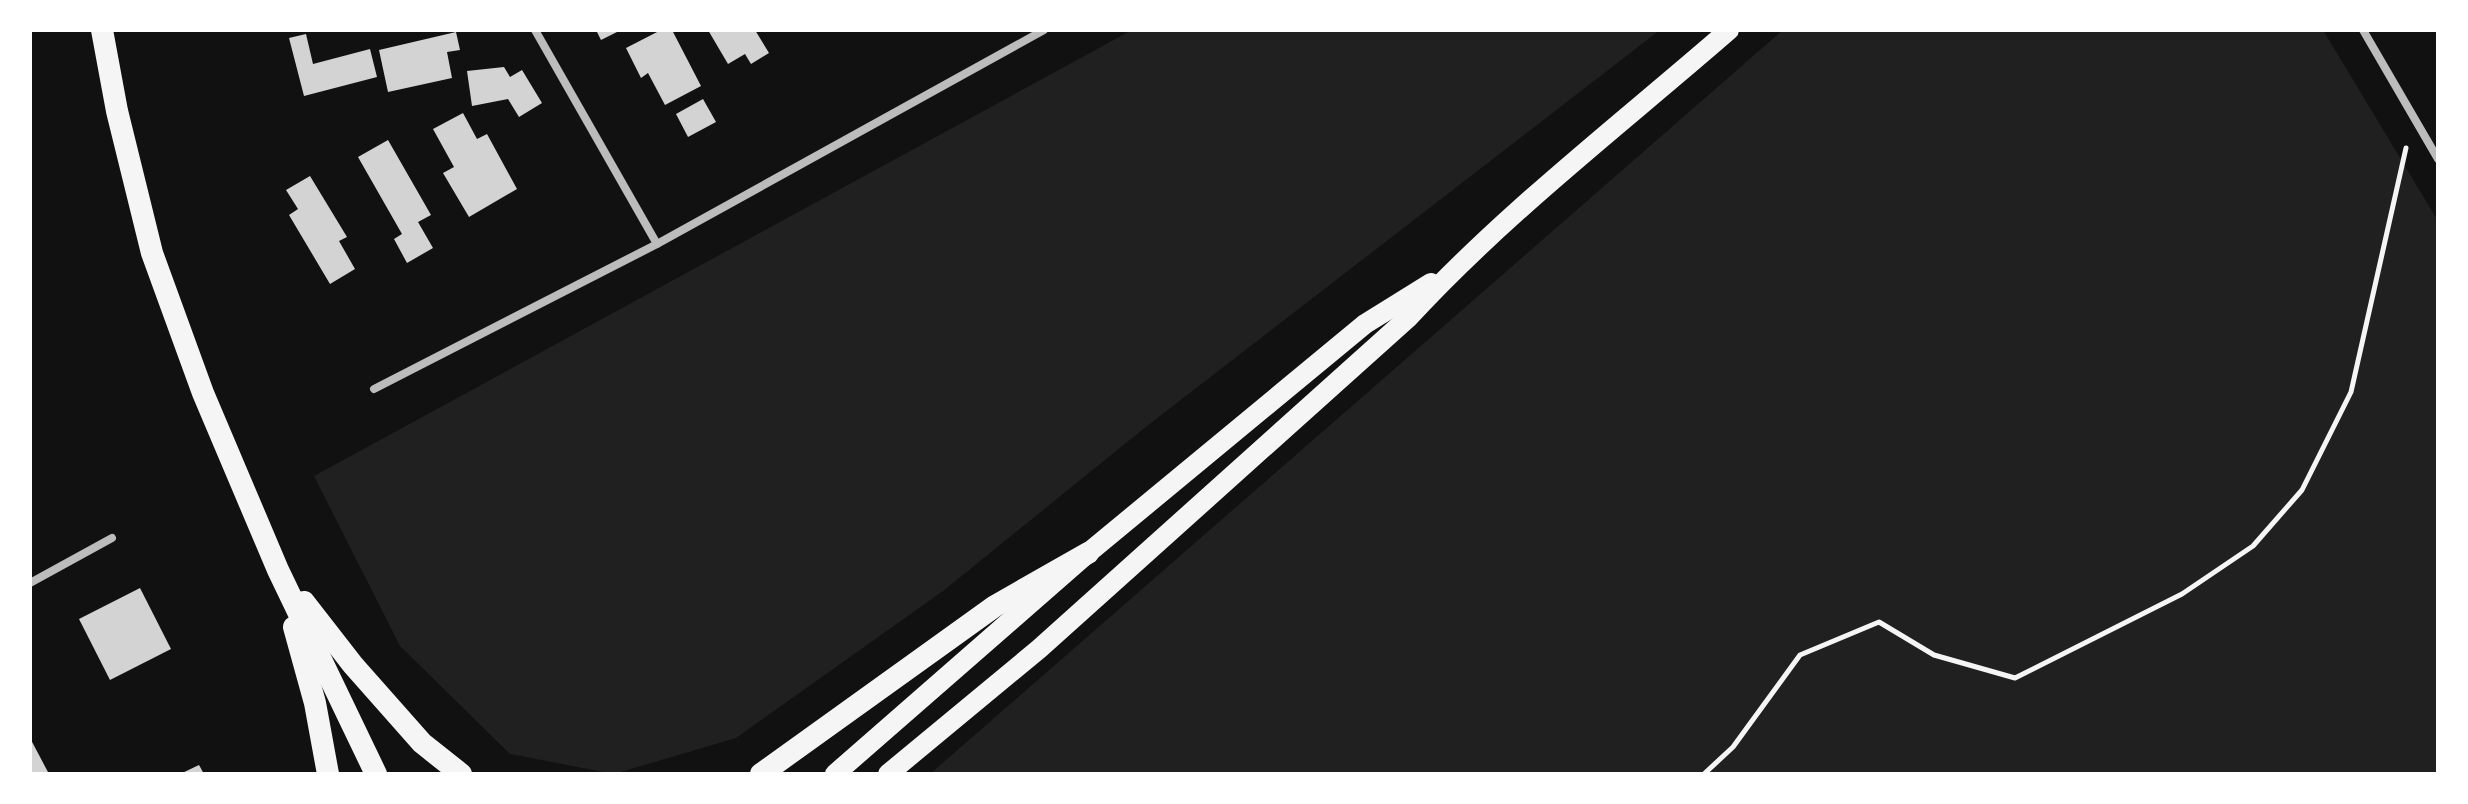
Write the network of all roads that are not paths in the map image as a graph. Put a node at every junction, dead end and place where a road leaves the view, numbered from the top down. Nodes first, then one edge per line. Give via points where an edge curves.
1 (102, 30) edge
2 (535, 30) edge
3 (1044, 30) edge
4 (1729, 30) edge
5 (2363, 30) edge
6 (2438, 159) edge
7 (657, 244) junction
8 (1452, 271) junction
9 (374, 389) dead end
10 (112, 538) dead end
11 (1088, 553) junction
12 (278, 570) junction
13 (30, 583) edge
14 (328, 774) edge
15 (376, 774) edge
16 (461, 774) edge
17 (761, 774) edge
18 (835, 774) edge
19 (888, 774) edge

1 - 12 highway via 152,253 203,393
2 - 7 street
3 - 7 street
4 - 8 main road
5 - 6 street
7 - 9 street
8 - 11 main road via 1365,324
8 - 19 main road via 1409,317 1039,649
10 - 13 street
11 - 17 highway via 995,606
11 - 18 main road
12 - 14 highway via 315,703
12 - 15 highway
12 - 16 highway via 412,732

